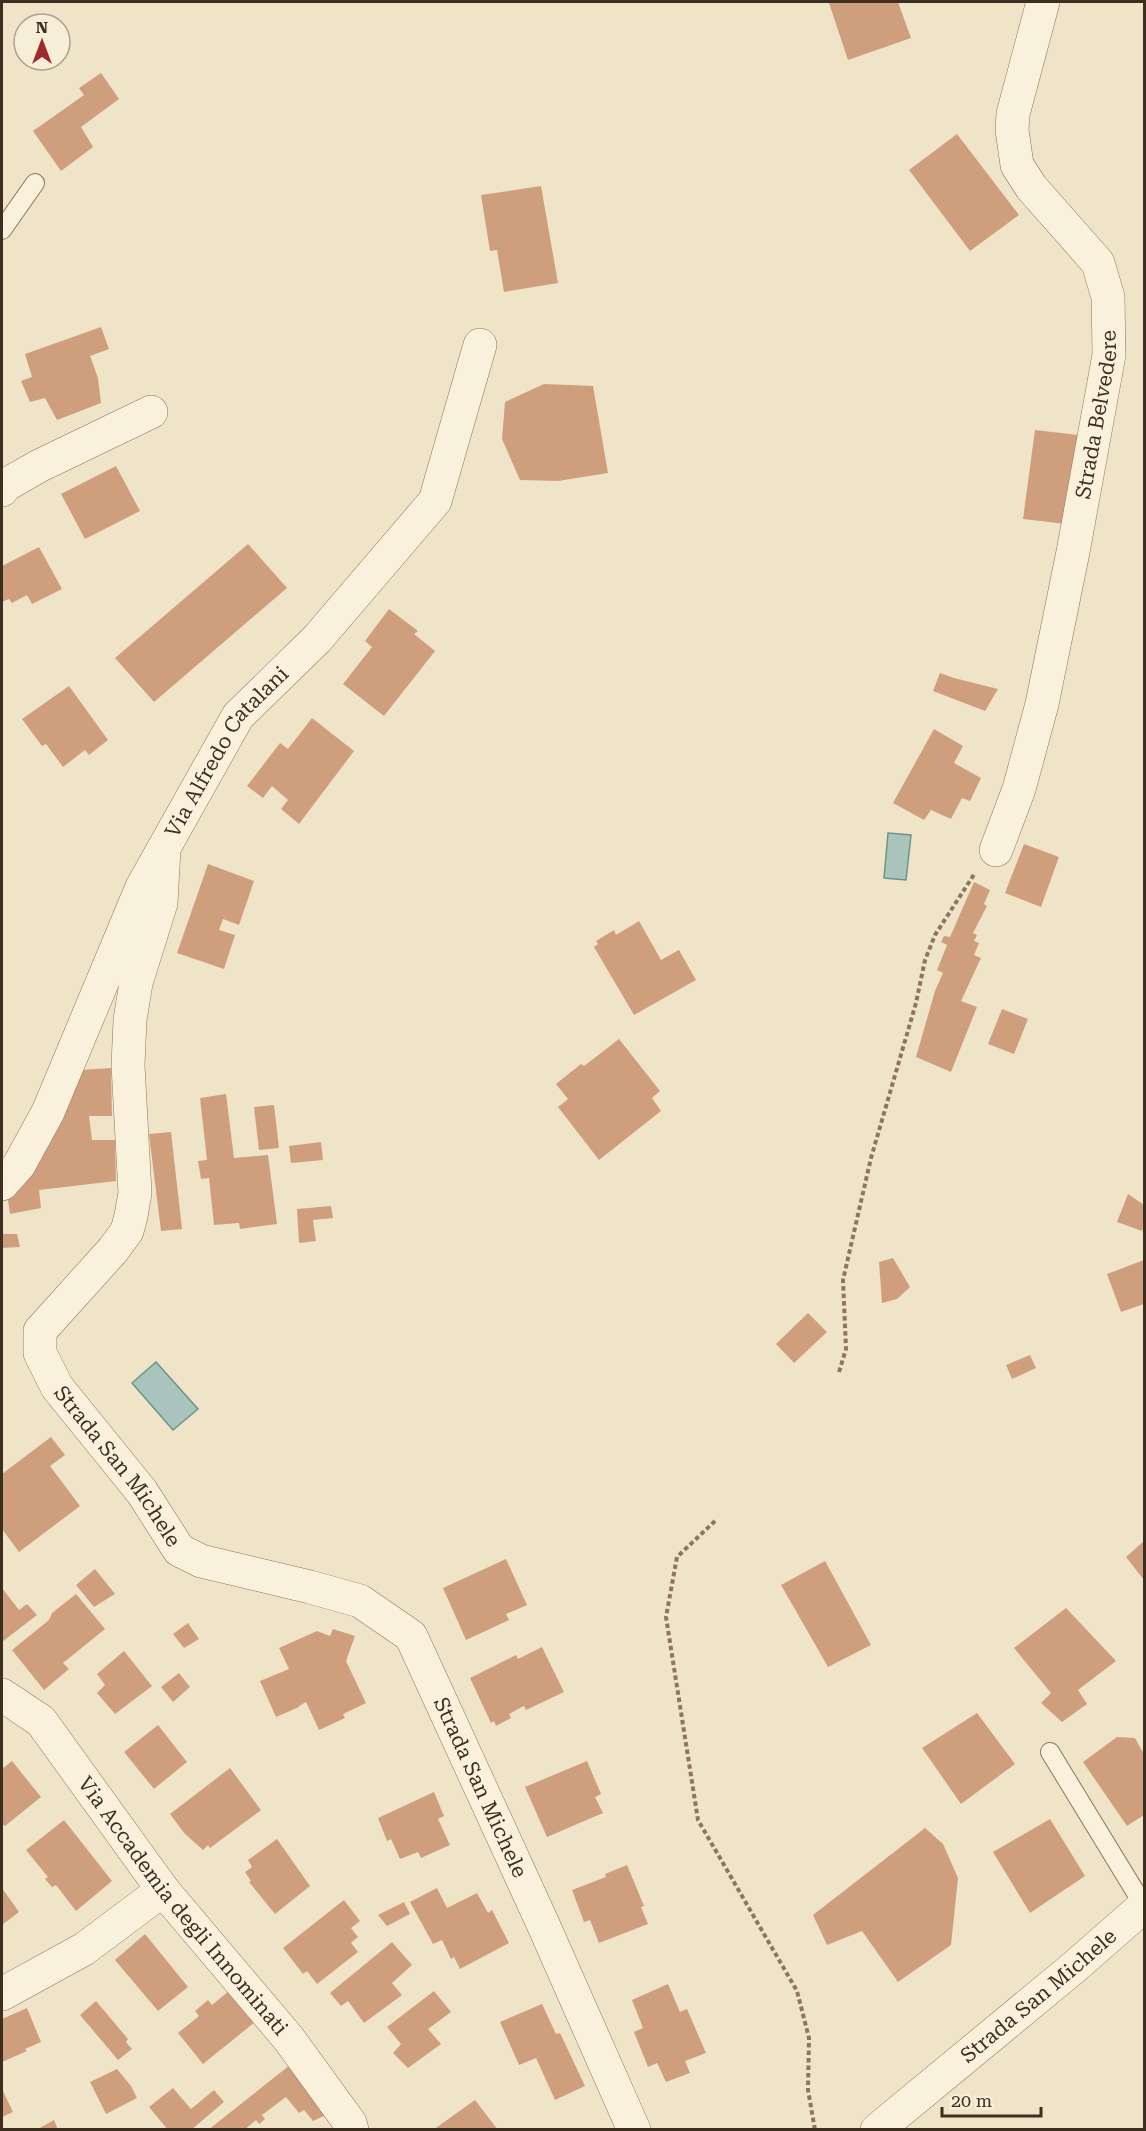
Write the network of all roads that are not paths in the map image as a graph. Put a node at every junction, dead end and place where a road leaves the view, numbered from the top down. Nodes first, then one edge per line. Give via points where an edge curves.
1 (1043, 2) edge
2 (35, 183) dead end
3 (2, 230) edge
4 (480, 345) dead end
5 (151, 412) dead end
6 (2, 490) edge
7 (164, 848) junction
8 (996, 849) road end
9 (2, 1184) edge
10 (2, 1695) edge
11 (1050, 1752) dead end
12 (163, 1890) junction
13 (1144, 1906) edge
14 (2, 1994) edge
15 (352, 2130) edge
16 (634, 2130) edge
17 (878, 2130) edge

1 - 8 street, Strada Belvedere via 1014,114 1017,165 1031,187 1098,263 1108,297 1109,355 1042,704 1019,789
2 - 3 lane
4 - 7 street, Via Alfredo Catalani via 435,501 316,639 237,716
5 - 6 street via 39,466
7 - 9 street, Via Alfredo Catalani via 142,887 48,1112 19,1165
7 - 16 street, Strada San Michele via 161,903 136,983 130,1020 128,1065 135,1193 131,1216 127,1231 113,1250 40,1331 40,1353 57,1387 142,1492 179,1550 201,1561 360,1601 411,1636
10 - 12 street, Via Accademia degli Innominati via 41,1721
11 - 13 lane
12 - 14 street via 84,1949
12 - 15 street, Via Accademia degli Innominati via 289,2039
13 - 17 street, Strada San Michele

